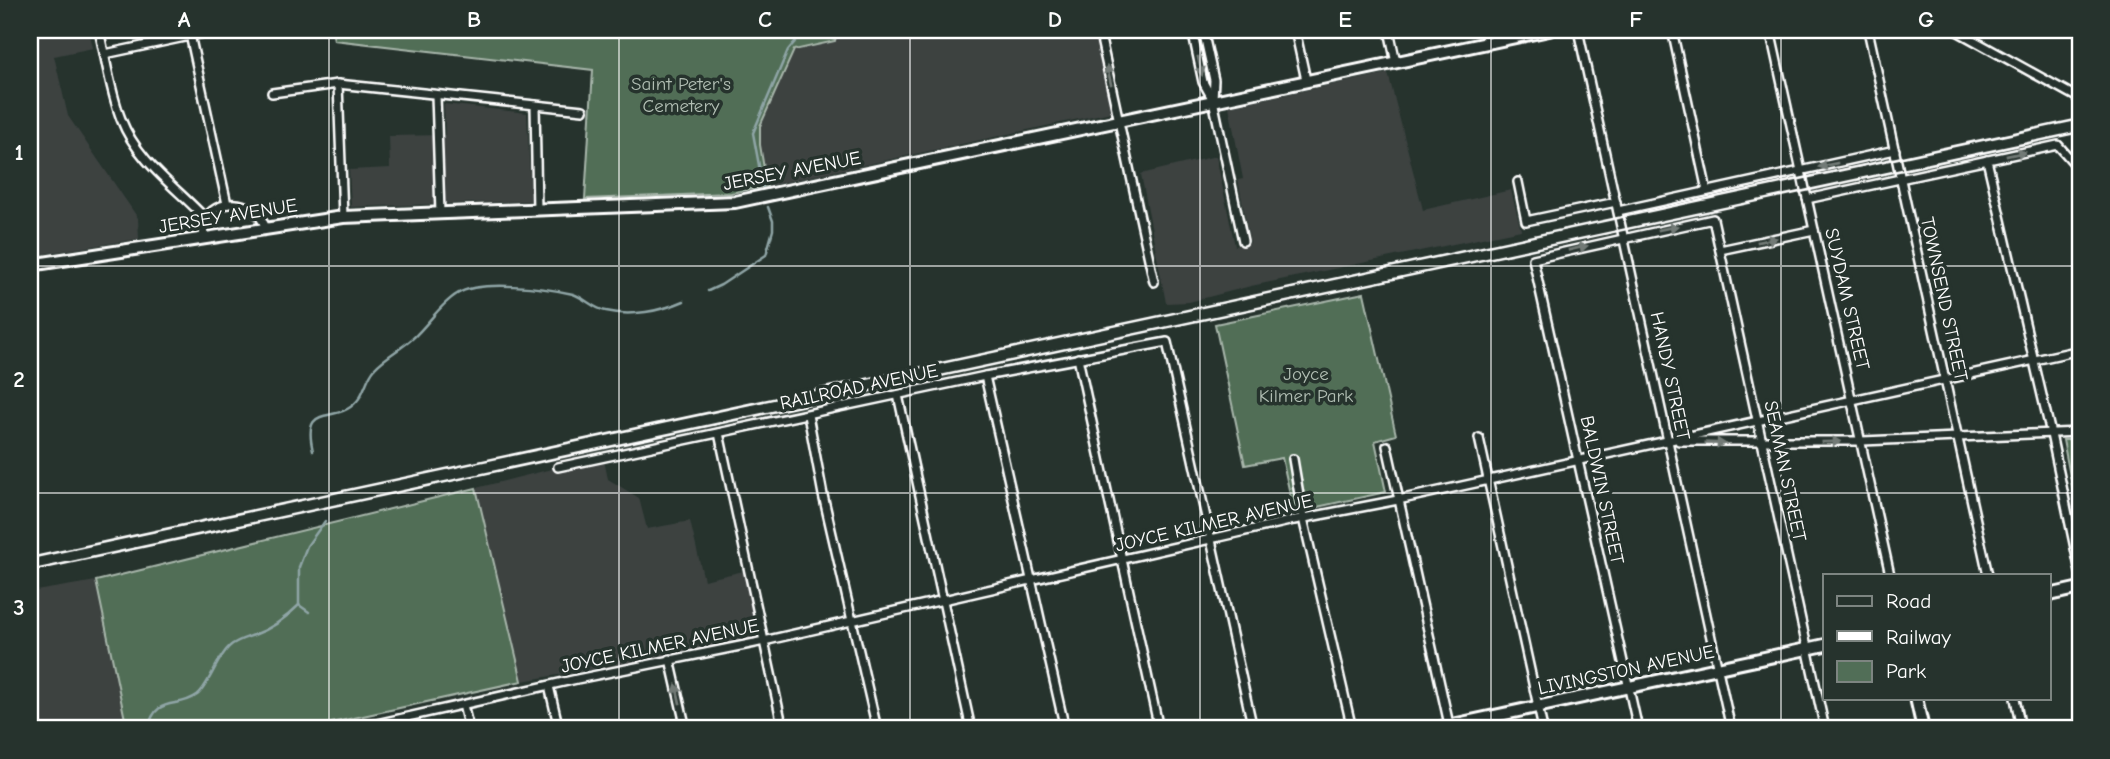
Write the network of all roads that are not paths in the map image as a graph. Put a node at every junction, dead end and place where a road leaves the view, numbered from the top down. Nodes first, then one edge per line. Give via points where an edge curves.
1 (99, 30) edge
2 (218, 30) edge
3 (1099, 30) edge
4 (1192, 30) edge
5 (1203, 30) edge
6 (1296, 30) edge
7 (1389, 30) edge
8 (1484, 30) edge
9 (1549, 30) edge
10 (1578, 30) edge
11 (1672, 30) edge
12 (1770, 30) edge
13 (1868, 30) edge
14 (1955, 30) edge
15 (189, 33) edge
16 (1487, 44) junction
17 (104, 54) junction
18 (1396, 63) junction
19 (1306, 80) junction
20 (338, 84) junction
21 (272, 93) dead end
22 (436, 95) junction
23 (2080, 99) edge
24 (1213, 100) junction
25 (535, 105) junction
26 (583, 110) dead end
27 (1119, 121) junction
28 (1895, 150) junction
29 (2080, 155) edge
30 (1987, 160) junction
31 (2073, 162) junction
32 (2080, 170) edge
33 (1801, 171) junction
34 (1902, 178) junction
35 (1518, 182) dead end
36 (1707, 191) junction
37 (1807, 199) junction
38 (1616, 202) junction
39 (228, 204) junction
40 (537, 210) junction
41 (1618, 211) junction
42 (440, 214) junction
43 (343, 217) junction
44 (205, 218) junction
45 (266, 228) junction
46 (1814, 230) junction
47 (203, 238) junction
48 (1623, 238) junction
49 (1243, 241) dead end
50 (1720, 250) junction
51 (30, 265) edge
52 (1154, 282) dead end
53 (2080, 350) edge
54 (1078, 358) junction
55 (2034, 360) junction
56 (985, 376) junction
57 (1946, 381) junction
58 (898, 395) junction
59 (1852, 400) junction
60 (808, 415) junction
61 (1758, 421) junction
62 (2080, 432) edge
63 (719, 433) junction
64 (2051, 433) junction
65 (1957, 437) junction
66 (1479, 438) dead end
67 (1667, 441) junction
68 (1862, 441) junction
69 (1762, 443) junction
70 (1387, 446) dead end
71 (1293, 459) dead end
72 (1580, 460) junction
73 (558, 467) dead end
74 (1489, 481) junction
75 (1398, 500) junction
76 (1303, 518) junction
77 (1211, 539) junction
78 (1122, 560) junction
79 (2080, 572) edge
80 (1890, 574) edge
81 (1988, 574) edge
82 (1031, 580) junction
83 (2080, 588) edge
84 (2050, 595) edge
85 (943, 599) junction
86 (853, 620) junction
87 (764, 640) junction
88 (1823, 645) edge
89 (1808, 648) junction
90 (670, 659) junction
91 (1718, 668) junction
92 (549, 686) junction
93 (1629, 688) junction
94 (1916, 700) edge
95 (2015, 700) edge
96 (463, 705) junction
97 (1538, 707) junction
98 (378, 727) edge
99 (1450, 728) edge
100 (354, 729) edge
101 (469, 729) edge
102 (559, 729) edge
103 (686, 729) edge
104 (783, 729) edge
105 (877, 729) edge
106 (971, 729) edge
107 (1065, 729) edge
108 (1159, 729) edge
109 (1252, 729) edge
110 (1352, 729) edge
111 (1434, 729) edge
112 (1543, 729) edge
113 (1638, 729) edge
114 (1731, 729) edge
115 (1825, 729) edge
116 (1923, 729) edge
117 (2021, 729) edge

1 - 17 street
2 - 15 street
27 -> 3 street
4 -> 24 street via 1203,82
5 - 24 street via 1214,80
6 - 19 street
7 - 18 street
8 - 16 street
9 - 16 street, JERSEY AVENUE
10 - 38 street, HANDY STREET
11 - 36 street
12 - 33 street, SUYDAM STREET
13 - 28 street, TOWNSEND STREET
14 - 23 street
15 - 17 street
15 - 39 street
16 - 18 street, JERSEY AVENUE
17 - 44 street via 121,120 132,141
18 - 19 street, JERSEY AVENUE
19 - 24 street, JERSEY AVENUE
20 - 21 street
20 - 22 street
20 - 43 street
22 - 25 street
22 - 42 street
24 - 27 street, JERSEY AVENUE
24 - 49 street
25 - 26 street
25 - 40 street
27 - 40 street, JERSEY AVENUE via 744,201
27 - 52 street
28 -> 33 street
28 - 34 street, TOWNSEND STREET
29 - 31 street
30 -> 31 street via 2058,145
30 - 34 street
30 - 55 street
31 - 32 street
33 - 36 street
33 - 37 street, SUYDAM STREET
34 - 37 street
34 - 57 street, TOWNSEND STREET
35 - 38 street via 1526,221
36 - 41 street
37 - 46 street, SUYDAM STREET
38 - 41 street, HANDY STREET
39 - 44 street
39 - 45 street via 250,208
40 - 42 street, JERSEY AVENUE
41 - 48 street, HANDY STREET
42 - 43 street, JERSEY AVENUE
43 - 45 street, JERSEY AVENUE
44 - 47 street
45 - 47 street, JERSEY AVENUE
50 -> 46 street
46 - 59 street, SUYDAM STREET
47 - 51 street, JERSEY AVENUE
48 -> 50 street, SEAMAN STREET via 1713,219
48 - 67 street, HANDY STREET
72 -> 48 street, BALDWIN STREET via 1533,259
50 - 61 street, SEAMAN STREET
53 - 55 street, JOYCE KILMER AVENUE
54 - 56 street, RAILROAD AVENUE
54 - 77 street, RAILROAD AVENUE via 1167,342
54 - 78 street
55 - 57 street, JOYCE KILMER AVENUE
55 - 64 street
56 - 58 street, RAILROAD AVENUE
56 - 82 street
57 - 59 street, JOYCE KILMER AVENUE
57 - 65 street, TOWNSEND STREET
58 - 60 street, RAILROAD AVENUE
58 - 85 street
59 - 61 street, JOYCE KILMER AVENUE
59 - 68 street, SUYDAM STREET
60 - 63 street, RAILROAD AVENUE
60 - 86 street
61 - 67 street, JOYCE KILMER AVENUE
61 - 69 street, SEAMAN STREET
62 - 64 street
63 - 73 street, RAILROAD AVENUE
63 - 87 street
64 - 65 street
64 - 79 street
65 - 68 street
65 - 81 street, TOWNSEND STREET
66 - 74 street
67 -> 69 street
67 - 72 street, JOYCE KILMER AVENUE
67 - 91 street, HANDY STREET
69 -> 68 street
68 - 80 street, SUYDAM STREET
69 - 89 street, SEAMAN STREET
70 - 75 street
71 - 76 street
72 - 74 street, JOYCE KILMER AVENUE
72 - 93 street, BALDWIN STREET
74 - 75 street, JOYCE KILMER AVENUE
74 - 97 street
75 - 76 street, JOYCE KILMER AVENUE
75 - 99 street
76 - 77 street, JOYCE KILMER AVENUE
76 - 110 street
77 - 78 street, JOYCE KILMER AVENUE
77 - 109 street
78 - 82 street, JOYCE KILMER AVENUE
78 - 108 street
82 - 85 street, JOYCE KILMER AVENUE
82 - 107 street
83 - 84 street
85 - 86 street, JOYCE KILMER AVENUE
85 - 106 street
86 - 87 street, JOYCE KILMER AVENUE
86 - 105 street
87 - 90 street, JOYCE KILMER AVENUE
87 - 104 street
88 - 89 street, LIVINGSTON AVENUE
89 - 91 street, LIVINGSTON AVENUE
89 - 115 street, SEAMAN STREET
90 - 92 street, JOYCE KILMER AVENUE
103 -> 90 street
91 - 93 street, LIVINGSTON AVENUE
91 - 114 street, HANDY STREET
92 - 96 street, JOYCE KILMER AVENUE
92 - 102 street
93 - 97 street, LIVINGSTON AVENUE
93 - 113 street, BALDWIN STREET
94 - 116 street
95 - 117 street
96 - 98 street, JOYCE KILMER AVENUE
96 - 101 street
97 - 99 street, LIVINGSTON AVENUE
97 - 112 street
98 - 100 street, JOYCE KILMER AVENUE
99 - 111 street, LIVINGSTON AVENUE

